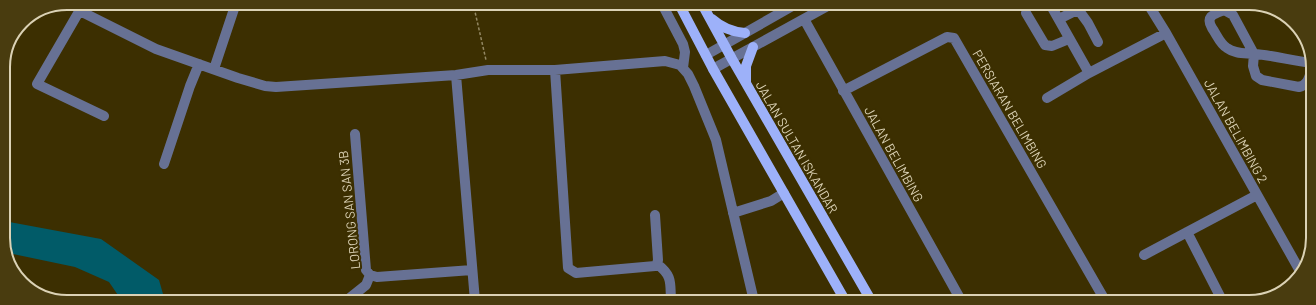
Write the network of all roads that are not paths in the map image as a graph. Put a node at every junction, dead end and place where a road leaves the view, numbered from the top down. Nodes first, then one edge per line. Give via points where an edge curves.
1 (80, 10) edge
2 (87, 10) edge
3 (234, 10) edge
4 (665, 10) edge
5 (682, 10) edge
6 (705, 10) edge
7 (785, 10) edge
8 (820, 10) edge
9 (1054, 10) edge
10 (1152, 10) edge
11 (1026, 12) dead end
12 (709, 17) junction
13 (804, 19) junction
14 (1059, 19) junction
15 (745, 33) junction
16 (1166, 33) junction
17 (1069, 39) junction
18 (1098, 42) dead end
19 (724, 46) junction
20 (753, 46) junction
21 (1254, 54) junction
22 (706, 55) junction
23 (732, 59) junction
24 (1306, 62) edge
25 (199, 64) junction
26 (683, 68) junction
27 (214, 69) junction
28 (713, 69) junction
29 (555, 70) junction
30 (1088, 73) junction
31 (456, 75) junction
32 (1306, 83) edge
33 (747, 85) junction
34 (843, 91) junction
35 (1047, 98) dead end
36 (104, 116) dead end
37 (355, 134) dead end
38 (164, 164) dead end
39 (784, 192) junction
40 (1257, 195) junction
41 (733, 213) junction
42 (655, 215) dead end
43 (1187, 232) junction
44 (1144, 255) dead end
45 (657, 264) junction
46 (1298, 267) edge
47 (472, 270) junction
48 (370, 275) junction
49 (354, 295) edge
50 (474, 295) edge
51 (671, 295) edge
52 (753, 295) edge
53 (842, 295) edge
54 (868, 295) edge
55 (958, 295) edge
56 (1102, 295) edge
57 (1219, 295) edge

1 - 36 street via 36,84
2 - 25 street via 156,49
3 - 27 street
4 - 26 street via 683,44 686,58
5 - 22 main road
6 - 12 main road, JALAN SULTAN ISKANDAR
7 - 15 street
8 - 13 street
9 - 14 street
10 - 16 street, JALAN BELIMBING 2
11 - 17 street via 1045,45 1052,46
12 - 15 main road via 725,29
12 - 19 main road, JALAN SULTAN ISKANDAR
13 - 20 street
13 - 34 street, JALAN BELIMBING
14 - 17 street
14 - 18 street via 1073,12 1080,12
15 - 19 street
16 - 30 street
16 - 40 street, JALAN BELIMBING 2
17 - 30 street
19 - 22 street
19 - 23 main road, JALAN SULTAN ISKANDAR
20 - 23 street
20 - 33 main road via 746,66
21 - 21 street via 1233,15 1224,10 1209,19 1222,44 1228,49 1241,54
21 - 24 street
21 - 32 street via 1252,66 1256,76 1262,80 1298,86
22 - 28 main road
23 - 28 street
23 - 33 main road, JALAN SULTAN ISKANDAR
25 - 27 street
25 - 38 street
26 - 29 street via 665,61
26 - 41 street via 694,86 716,140
27 - 31 street via 265,86 276,87
28 - 39 main road
29 - 31 street via 488,70
29 - 45 street via 568,268 576,273
30 - 35 street
31 - 47 street
33 - 54 main road, JALAN SULTAN ISKANDAR
34 - 55 street, JALAN BELIMBING
34 - 56 street, PERSIARAN BELIMBING via 947,37 954,38
37 - 48 street, LORONG SAN SAN 3B via 366,270
39 - 41 street via 771,201
39 - 53 main road
40 - 43 street
40 - 46 street, JALAN BELIMBING 2
41 - 52 street
42 - 45 street
43 - 44 street
43 - 57 street
45 - 51 street via 668,274
47 - 48 street, LORONG SAN SAN 3B via 377,277
47 - 50 street
48 - 49 street via 366,285

